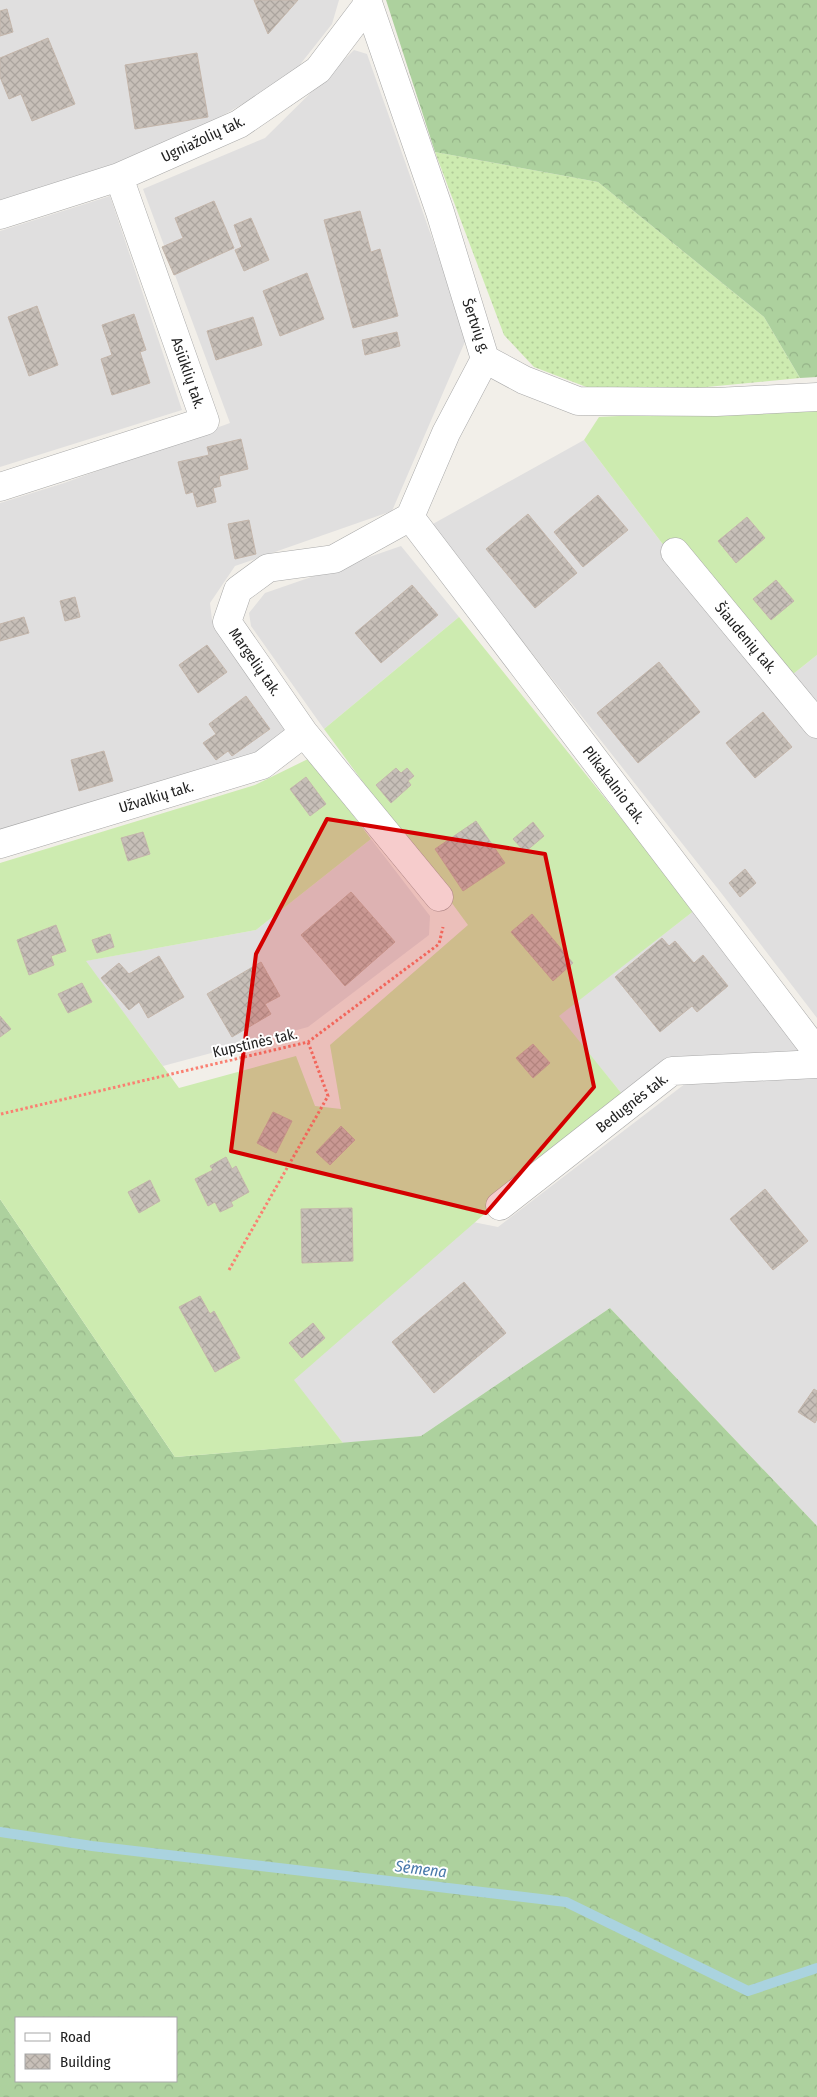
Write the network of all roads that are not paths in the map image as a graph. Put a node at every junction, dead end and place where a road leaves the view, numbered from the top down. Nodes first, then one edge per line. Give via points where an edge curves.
1 (368, 2) edge
2 (119, 178) junction
3 (0, 216) edge
4 (485, 359) junction
5 (817, 397) edge
6 (0, 488) edge
7 (410, 517) junction
8 (675, 552) dead end
9 (817, 724) edge
10 (304, 732) junction
11 (0, 844) edge
12 (439, 897) road end
13 (817, 1052) edge
14 (817, 1064) edge
15 (500, 1206) dead end

1 - 2 street, Ugniažolių tak. via 318,70 240,124
1 - 4 street, Šertvių g. via 440,212
2 - 3 street, Ugniažolių tak.
2 - 6 street, Asiūklių tak. via 205,421
4 - 5 street, Šertvių g. via 524,380 578,402 716,402
4 - 7 street via 446,433
7 - 10 street, Margelių tak. via 334,559 268,568 238,590 227,622
7 - 13 street, Plikakalnio tak.
8 - 9 street, Šiaudenių tak.
10 - 11 street, Užvalkių tak. via 262,766
10 - 12 street, Margelių tak.
14 - 15 street, Bedugnės tak. via 672,1071

